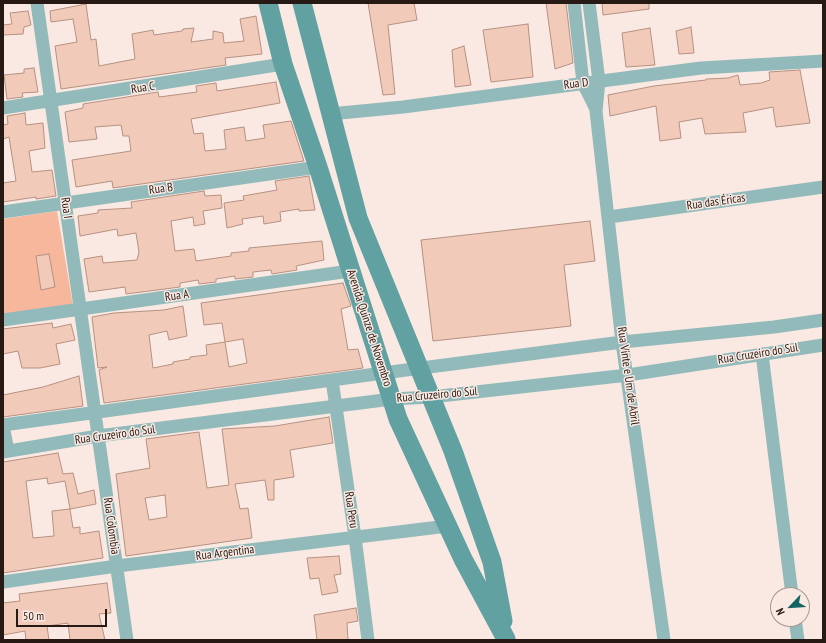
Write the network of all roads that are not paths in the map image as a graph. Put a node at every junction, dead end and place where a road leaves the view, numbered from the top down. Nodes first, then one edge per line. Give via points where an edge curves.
1 (37, 3) edge
2 (268, 3) edge
3 (302, 3) edge
4 (574, 3) edge
5 (589, 3) edge
6 (823, 61) edge
7 (283, 64) junction
8 (599, 81) junction
9 (583, 83) junction
10 (51, 102) junction
11 (3, 108) edge
12 (596, 111) junction
13 (330, 114) junction
14 (318, 167) junction
15 (823, 187) edge
16 (65, 202) junction
17 (3, 212) edge
18 (609, 217) junction
19 (370, 248) junction
20 (349, 265) junction
21 (80, 310) junction
22 (3, 320) edge
23 (823, 320) edge
24 (622, 342) junction
25 (823, 345) edge
26 (762, 354) junction
27 (419, 369) junction
28 (383, 373) junction
29 (628, 375) junction
30 (332, 380) junction
31 (431, 397) junction
32 (392, 399) junction
33 (336, 406) junction
34 (95, 412) junction
35 (3, 425) edge
36 (98, 436) junction
37 (6, 451) edge
38 (448, 526) junction
39 (355, 537) junction
40 (117, 566) junction
41 (3, 582) edge
42 (791, 587) edge
43 (796, 627) edge
44 (506, 639) edge
45 (127, 640) edge
46 (368, 640) edge
47 (664, 640) edge
48 (798, 640) edge

1 - 10 street, Rua I
2 - 7 main road, Avenida Quinze de Novembro
3 - 13 main road, Avenida Quinze de Novembro
4 - 9 street, Rua Vinte e Um de Abril
5 - 8 street, Rua Vinte e Um de Abril
6 - 8 street, Rua D via 701,68
7 - 10 street, Rua C
7 - 14 main road, Avenida Quinze de Novembro
8 - 9 street, Rua D
8 - 12 street, Rua Vinte e Um de Abril
9 - 12 street, Rua Vinte e Um de Abril
9 - 13 street, Rua D
10 - 11 street, Rua C
10 - 16 street, Rua I
12 - 18 street, Rua Vinte e Um de Abril
13 - 19 main road, Avenida Quinze de Novembro via 358,218
14 - 16 street, Rua B
14 - 20 main road, Avenida Quinze de Novembro
15 - 18 street, Rua das Éricas
16 - 17 street, Rua B
16 - 21 street, Rua I
18 - 24 street, Rua Vinte e Um de Abril
19 - 20 main road
19 - 27 main road, Avenida Quinze de Novembro
20 - 21 street, Rua A
20 - 28 main road, Avenida Quinze de Novembro
21 - 22 street, Rua A
21 - 34 street, Rua I
23 - 24 street, Rua Cruzeiro do Sul
24 - 27 street, Rua Cruzeiro do Sul
24 - 29 street, Rua Vinte e Um de Abril
25 - 26 street, Rua Cruzeiro do Sul
26 - 29 street, Rua Cruzeiro do Sul
26 - 42 street
27 - 28 street, Rua Cruzeiro do Sul
27 - 31 main road, Avenida Quinze de Novembro
28 - 30 street, Rua Cruzeiro do Sul
28 - 32 main road, Avenida Quinze de Novembro
29 - 31 street, Rua Cruzeiro do Sul
29 - 47 street, Rua Vinte e Um de Abril
30 - 33 street, Rua Peru
30 - 34 street, Rua Cruzeiro do Sul
31 - 32 street, Rua Cruzeiro do Sul
31 - 44 main road, Avenida Quinze de Novembro via 492,562
32 - 33 street, Rua Cruzeiro do Sul
32 - 38 main road, Avenida Quinze de Novembro via 398,419
33 - 36 street, Rua Cruzeiro do Sul
33 - 39 street, Rua Peru
34 - 35 street, Rua Cruzeiro do Sul
34 - 36 street, Rua Colombia
35 - 37 street
36 - 37 street, Rua Cruzeiro do Sul
36 - 40 street, Rua Colombia
38 - 39 street, Rua Argentina
38 - 44 main road, Avenida Quinze de Novembro
39 - 40 street, Rua Argentina
39 - 46 street, Rua Peru
40 - 41 street, Rua Argentina
40 - 45 street, Rua Colombia
43 - 48 street

